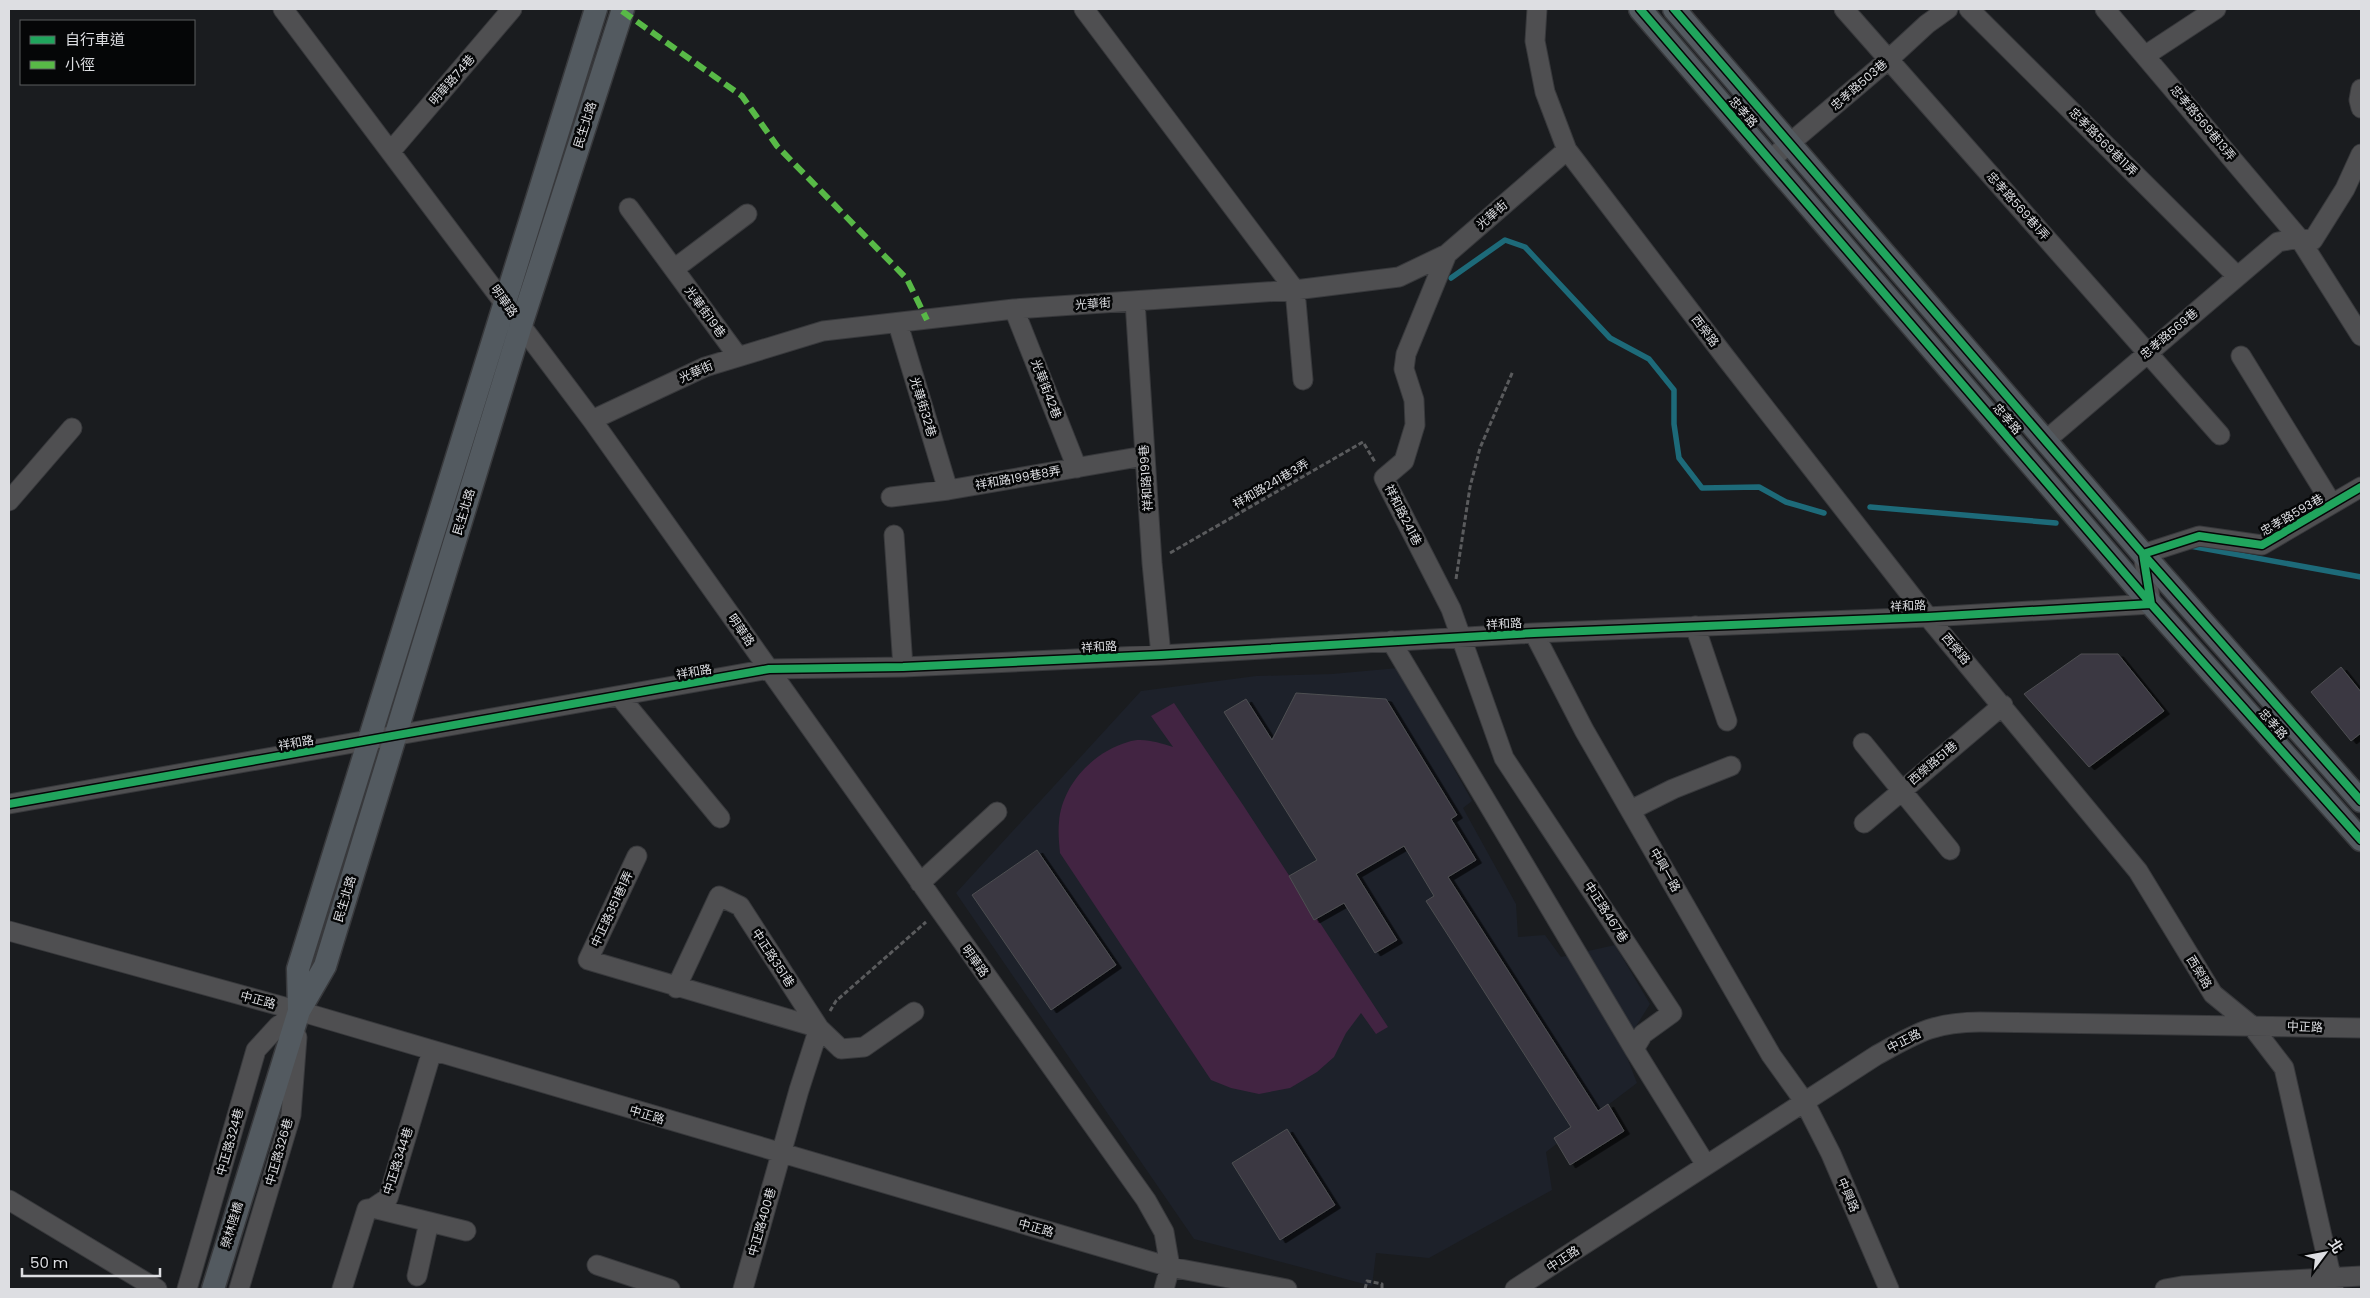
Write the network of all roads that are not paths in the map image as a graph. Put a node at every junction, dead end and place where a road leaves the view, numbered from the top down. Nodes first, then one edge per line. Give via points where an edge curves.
1 (283, 9) edge
2 (512, 9) edge
3 (596, 9) edge
4 (1084, 9) edge
5 (1522, 9) edge
6 (1537, 9) edge
7 (1640, 9) edge
8 (1674, 9) edge
9 (1844, 9) edge
10 (1948, 9) edge
11 (1970, 9) edge
12 (2105, 9) edge
13 (2216, 9) edge
14 (620, 10) edge
15 (1535, 42) junction
16 (2146, 54) junction
17 (1888, 60) junction
18 (1792, 143) junction
19 (1567, 150) junction
20 (391, 151) junction
21 (2361, 154) edge
22 (1770, 160) junction
23 (629, 208) dead end
24 (747, 214) dead end
25 (2299, 238) junction
26 (1447, 254) junction
27 (674, 269) junction
28 (2237, 276) junction
29 (1295, 290) junction
30 (505, 301) junction
31 (1135, 301) junction
32 (1014, 309) junction
33 (898, 324) junction
34 (521, 325) junction
35 (2361, 336) edge
36 (2148, 352) junction
37 (737, 355) junction
38 (2241, 356) dead end
39 (1303, 380) dead end
40 (592, 420) junction
41 (72, 428) dead end
42 (2220, 435) dead end
43 (2045, 441) junction
44 (1144, 456) junction
45 (1077, 468) junction
46 (2361, 487) edge
47 (948, 490) junction
48 (891, 497) dead end
49 (9, 502) edge
50 (2332, 504) junction
51 (894, 535) dead end
52 (2143, 554) junction
53 (2151, 604) junction
54 (1928, 616) junction
55 (1695, 626) junction
56 (1534, 633) junction
57 (1463, 637) junction
58 (1391, 641) junction
59 (1161, 655) junction
60 (903, 667) junction
61 (769, 670) junction
62 (620, 697) junction
63 (2002, 704) junction
64 (1727, 720) dead end
65 (396, 737) junction
66 (370, 741) junction
67 (1863, 743) dead end
68 (1731, 766) dead end
69 (2338, 775) junction
70 (1901, 790) junction
71 (2319, 792) junction
72 (2361, 801) edge
73 (9, 804) edge
74 (1631, 810) junction
75 (997, 812) dead end
76 (720, 818) dead end
77 (1864, 823) dead end
78 (2361, 840) edge
79 (1950, 850) dead end
80 (637, 856) dead end
81 (920, 883) junction
82 (9, 932) edge
83 (676, 988) junction
84 (299, 1011) junction
85 (914, 1012) dead end
86 (2251, 1025) junction
87 (819, 1028) junction
88 (2361, 1028) edge
89 (1634, 1049) junction
90 (432, 1051) junction
91 (1804, 1102) junction
92 (782, 1154) junction
93 (252, 1161) joint
94 (1706, 1165) junction
95 (9, 1200) edge
96 (373, 1208) junction
97 (429, 1222) junction
98 (466, 1232) dead end
99 (597, 1265) dead end
100 (1170, 1267) junction
101 (417, 1276) dead end
102 (2361, 1276) edge
103 (2333, 1283) edge
104 (157, 1289) edge
105 (187, 1289) edge
106 (213, 1289) edge
107 (239, 1289) edge
108 (342, 1289) edge
109 (670, 1289) edge
110 (743, 1289) edge
111 (1164, 1289) edge
112 (1287, 1289) edge
113 (1515, 1289) edge
114 (1889, 1289) edge
115 (2165, 1289) edge

1 - 20 street, 明華路
2 - 20 street, 明華路74巷
3 - 30 main road, 民生北路
4 - 29 street
5 - 15 street
6 - 15 street, 西榮路
7 - 22 main road, 忠孝路
8 - 18 main road, 忠孝路
9 - 17 street, 忠孝路569巷1弄
10 - 17 street, 忠孝路503巷
11 - 28 street, 忠孝路569巷11弄
12 - 16 street, 忠孝路569巷13弄
13 - 16 street
14 - 34 main road, 民生北路
15 - 19 street, 西榮路 via 1546,92
16 - 25 street, 忠孝路569巷13弄
17 - 18 street, 忠孝路503巷
17 - 36 street, 忠孝路569巷1弄
18 - 22 street, 忠孝路503巷
18 - 43 main road, 忠孝路
19 - 26 street, 光華街
19 - 54 street, 西榮路
20 - 30 street, 明華路
21 - 25 street, 忠孝路569巷 via 2345,189 2314,240
22 - 53 main road, 忠孝路
23 - 27 street, 光華街19巷
24 - 27 street
25 - 28 street, 忠孝路569巷 via 2278,242
25 - 35 street
26 - 29 street, 光華街 via 1399,277
26 - 57 street, 祥和路241巷 via 1406,354 1404,369 1414,400 1410,443 1404,461 1384,478
27 - 37 street, 光華街19巷
28 - 36 street, 忠孝路569巷
29 - 31 street, 光華街
29 - 39 street
30 - 34 street, 明華路
30 - 66 main road, 民生北路
31 - 32 street, 光華街
31 - 44 street, 祥和路199巷
32 - 33 street, 光華街
32 - 45 street, 光華街42巷
33 - 37 street, 光華街 via 823,331
33 - 47 street, 光華街32巷
34 - 40 street, 明華路
34 - 65 main road, 民生北路
36 - 42 street, 忠孝路569巷1弄
36 - 43 street, 忠孝路569巷
37 - 40 street, 光華街 via 705,366
38 - 50 street
40 - 61 street, 明華路
41 - 49 street
43 - 52 main road, 忠孝路
44 - 45 street, 祥和路199巷8弄
44 - 59 street, 祥和路199巷
45 - 47 street, 祥和路199巷8弄
46 - 50 street, 忠孝路593巷
47 - 48 street, 祥和路199巷8弄
50 - 52 street, 忠孝路593巷 via 2262,545 2199,536
51 - 60 street
52 - 53 street
52 - 69 main road, 忠孝路
53 - 54 street, 祥和路
53 - 71 main road, 忠孝路
54 - 55 street, 祥和路
54 - 63 street, 西榮路
55 - 56 street, 祥和路
55 - 64 street
56 - 57 street, 祥和路
56 - 74 street, 中興一路 via 1584,730
57 - 58 street, 祥和路
57 - 89 street, 中正路467巷 via 1504,758 1672,1013 1644,1034
58 - 59 street, 祥和路
58 - 89 street
59 - 60 street, 祥和路
60 - 61 street, 祥和路
61 - 62 street, 祥和路
61 - 81 street, 明華路
62 - 65 street, 祥和路
62 - 76 street
63 - 70 street, 西榮路51巷
63 - 86 street, 西榮路 via 2138,871 2213,994
65 - 66 street, 祥和路
65 - 84 main road, 民生北路 via 325,966
66 - 73 street, 祥和路
66 - 84 main road, 民生北路 via 298,969
67 - 70 street
68 - 74 street
69 - 71 main road
69 - 72 main road, 忠孝路
70 - 77 street, 西榮路51巷
70 - 79 street
71 - 78 main road, 忠孝路
74 - 91 street, 中興一路 via 1771,1054
75 - 81 street
80 - 83 street, 中正路351巷1弄 via 588,960
81 - 100 street, 明華路 via 1146,1200 1164,1232
82 - 84 street, 中正路
83 - 87 street, 中正路351巷1弄
83 - 87 street, 中正路351巷 via 720,896 740,906
84 - 90 street, 中正路
84 - 93 main road, 民生北路
84 - 105 street, 中正路324巷 via 278,1026 256,1050
84 - 107 street, 中正路326巷 via 291,1115
85 - 87 street, 中正路351巷 via 864,1047 841,1049
86 - 88 street, 中正路
86 - 91 street, 中正路 via 1951,1022 1919,1032
86 - 103 street, 西榮路 via 2284,1068
87 - 92 street
89 - 94 street
90 - 92 street, 中正路
90 - 96 street, 中正路344巷 via 388,1198
91 - 94 street, 中正路
91 - 114 street, 中興路 via 1831,1154
92 - 100 street, 中正路
92 - 110 street, 中正路400巷
93 - 106 main road, 榮林陸橋
94 - 113 street, 中正路
95 - 104 street
96 - 97 street
96 - 108 street, 中正路344巷 via 367,1209
97 - 98 street
97 - 101 street
99 - 109 street
100 - 111 street
100 - 112 street, 中正路
102 - 103 street
103 - 115 street

